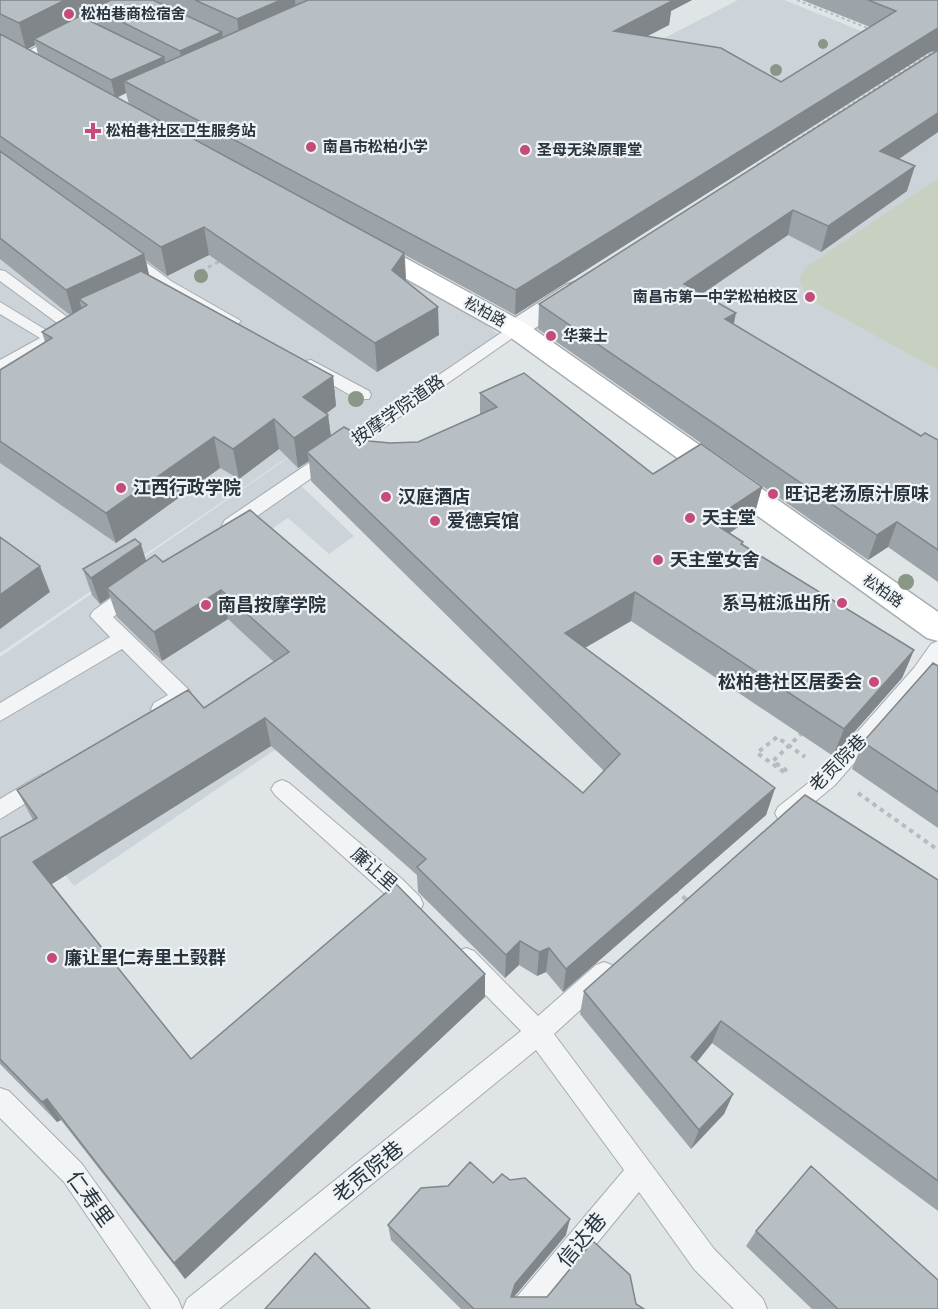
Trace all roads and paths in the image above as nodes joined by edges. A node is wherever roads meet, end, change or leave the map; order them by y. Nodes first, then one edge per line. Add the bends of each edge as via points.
1 (797, 0) edge
2 (138, 2) edge
3 (873, 30) edge
4 (938, 48) edge
5 (927, 51) edge
6 (11, 52) edge
7 (938, 56) edge
8 (51, 74) edge
9 (749, 170) edge
10 (347, 236) edge
11 (118, 249) edge
12 (0, 274) edge
13 (593, 279) edge
14 (166, 284) junction
15 (146, 294) edge
16 (0, 307) edge
17 (242, 327) edge
18 (516, 328) junction
19 (51, 338) junction
20 (292, 355) edge
21 (0, 367) edge
22 (363, 395) dead end
23 (216, 536) edge
24 (148, 582) edge
25 (938, 629) edge
26 (123, 639) junction
27 (938, 649) edge
28 (0, 713) edge
29 (142, 722) edge
30 (801, 734) edge
31 (777, 737) dead end
32 (789, 746) junction
33 (807, 759) dead end
34 (61, 772) edge
35 (792, 774) dead end
36 (282, 789) dead end
37 (0, 810) edge
38 (768, 829) edge
39 (669, 886) edge
40 (687, 900) edge
41 (426, 918) edge
42 (450, 943) edge
43 (616, 962) edge
44 (538, 1032) junction
45 (0, 1100) edge
46 (640, 1171) junction
47 (168, 1309) edge
48 (197, 1309) edge
49 (525, 1309) edge
50 (753, 1309) edge

1 - 3 path
2 - 6 lane via 88,28
4 - 9 path
5 - 7 path
6 - 8 street
10 - 18 street, 松柏路
11 - 14 lane
12 - 19 lane via 78,325
13 - 18 street
14 - 15 lane
14 - 17 lane
16 - 19 lane
18 - 23 lane, 按摩学院道路
18 - 25 street, 松柏路
19 - 21 lane
20 - 22 lane
24 - 26 lane via 99,616
26 - 28 lane
26 - 29 lane via 182,696
27 - 38 lane, 老贡院巷 via 828,779
30 - 32 path
31 - 32 path
32 - 33 path
32 - 35 path via 773,761
34 - 37 lane
36 - 41 lane, 廉让里
39 - 40 path
42 - 44 lane
43 - 44 lane, 老贡院巷
44 - 46 lane
44 - 48 lane, 老贡院巷
45 - 47 lane, 仁寿里 via 73,1173
46 - 49 lane, 信达巷
46 - 50 lane via 704,1259

